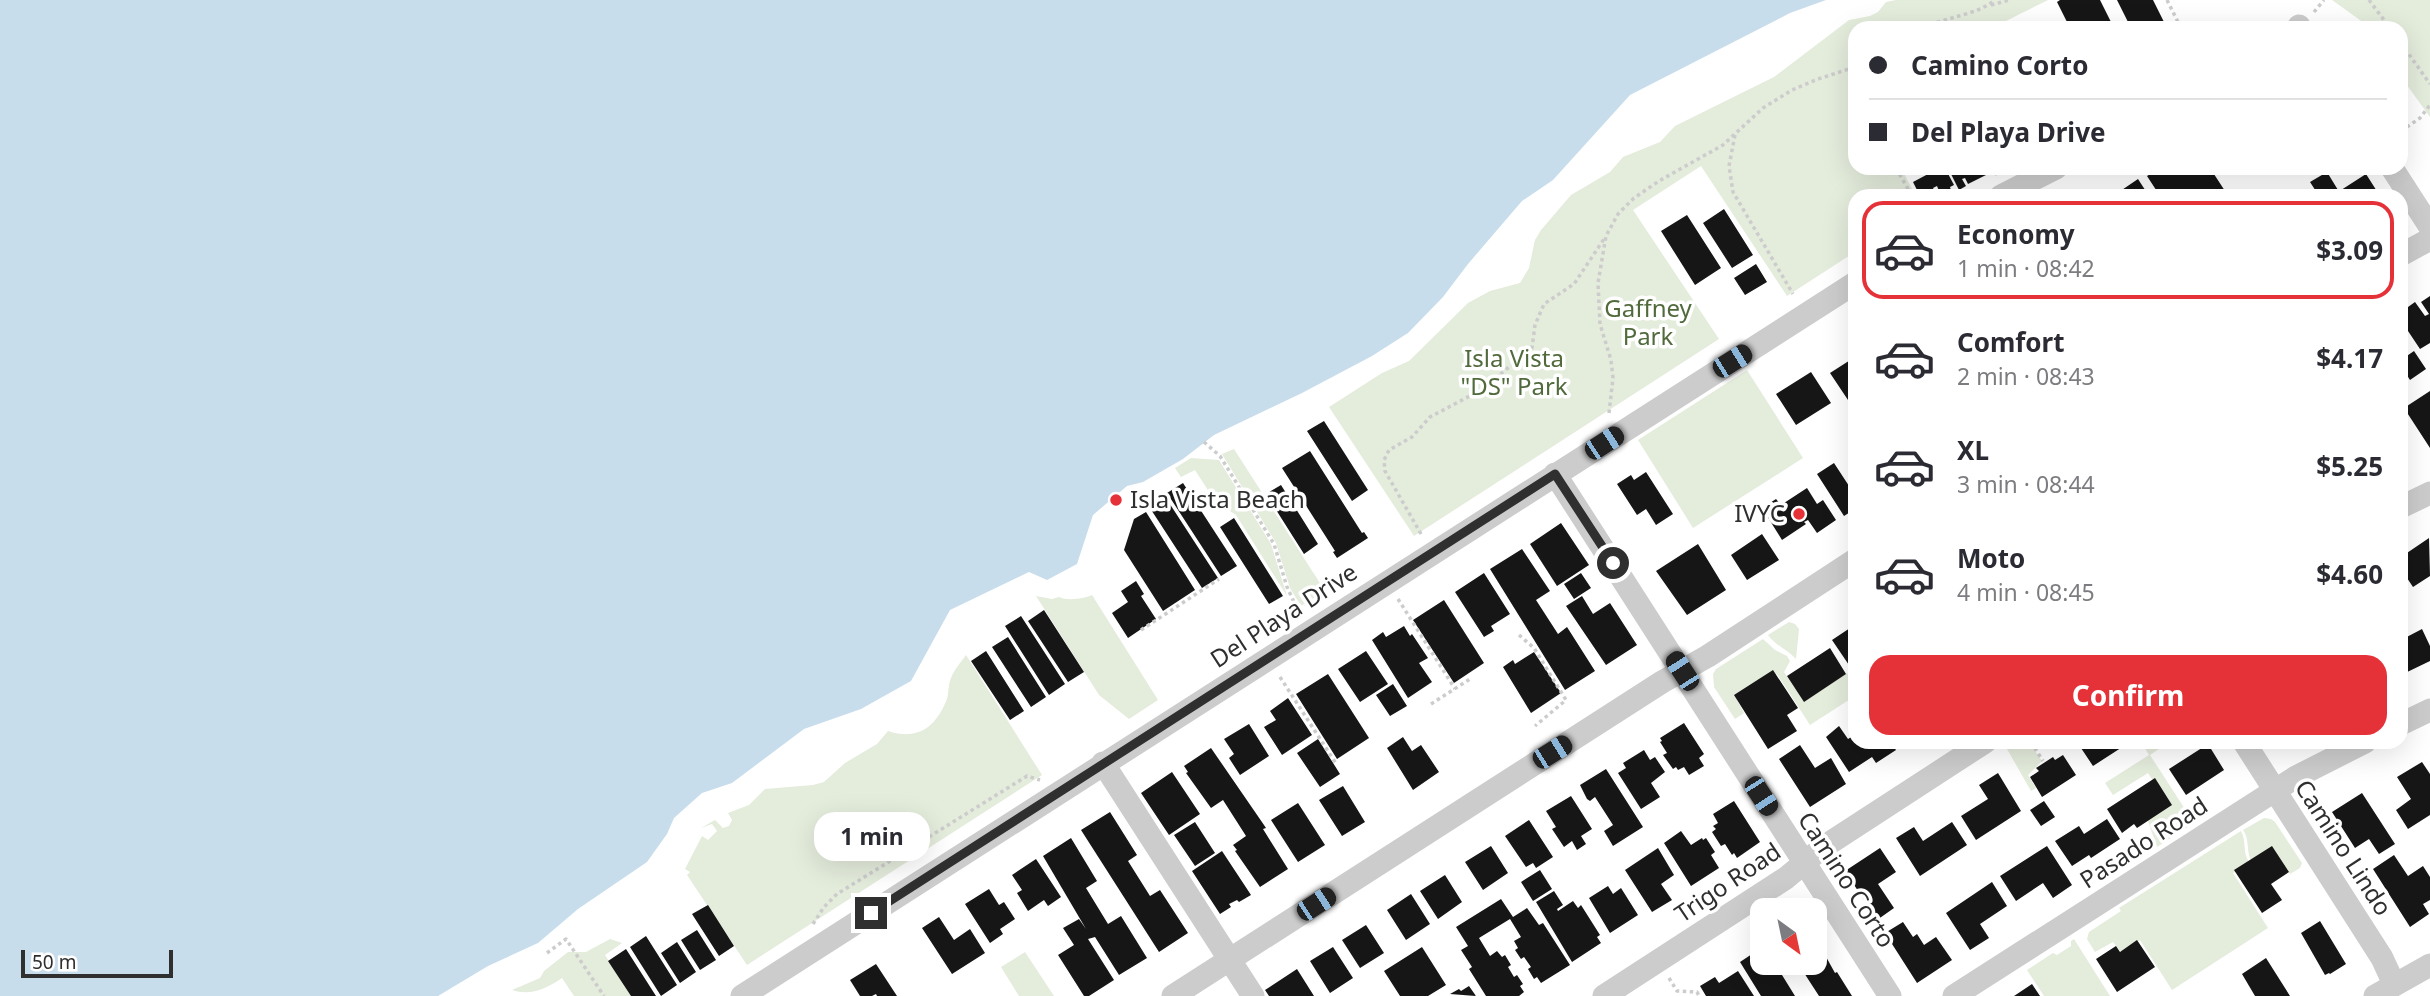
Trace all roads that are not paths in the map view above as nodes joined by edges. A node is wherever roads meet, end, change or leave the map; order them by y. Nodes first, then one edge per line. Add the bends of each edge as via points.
1 (2033, 175) edge
2 (1999, 185) edge
3 (2408, 193) edge
4 (2430, 227) edge
5 (2430, 239) edge
6 (2408, 251) edge
7 (1848, 287) edge
8 (1555, 474) junction
9 (2430, 493) edge
10 (2408, 504) edge
11 (1848, 564) edge
12 (1682, 671) junction
13 (2430, 710) edge
14 (2408, 721) edge
15 (1974, 749) edge
16 (2248, 749) edge
17 (2352, 749) edge
18 (1102, 763) junction
19 (2275, 791) junction
20 (1804, 863) junction
21 (1229, 960) junction
22 (2430, 965) edge
23 (2384, 990) edge
24 (742, 996) edge
25 (1173, 996) edge
26 (1253, 996) edge
27 (1604, 996) edge
28 (1890, 996) edge
29 (1954, 996) edge

1 - 2 street
3 - 4 street
5 - 6 street
7 - 8 street, Del Playa Drive
8 - 12 street, Camino Corto
8 - 18 street, Del Playa Drive
9 - 10 street
11 - 12 street
12 - 20 street, Camino Corto
12 - 21 street
13 - 14 street
15 - 20 street, Trigo Road
16 - 19 street, Camino Lindo
17 - 19 street, Pasado Road
18 - 21 street
18 - 24 street, Del Playa Drive
19 - 23 street, Camino Lindo via 2382,958
19 - 29 street, Pasado Road
20 - 27 street, Trigo Road
20 - 28 street, Camino Corto
21 - 25 street
21 - 26 street
22 - 23 street

